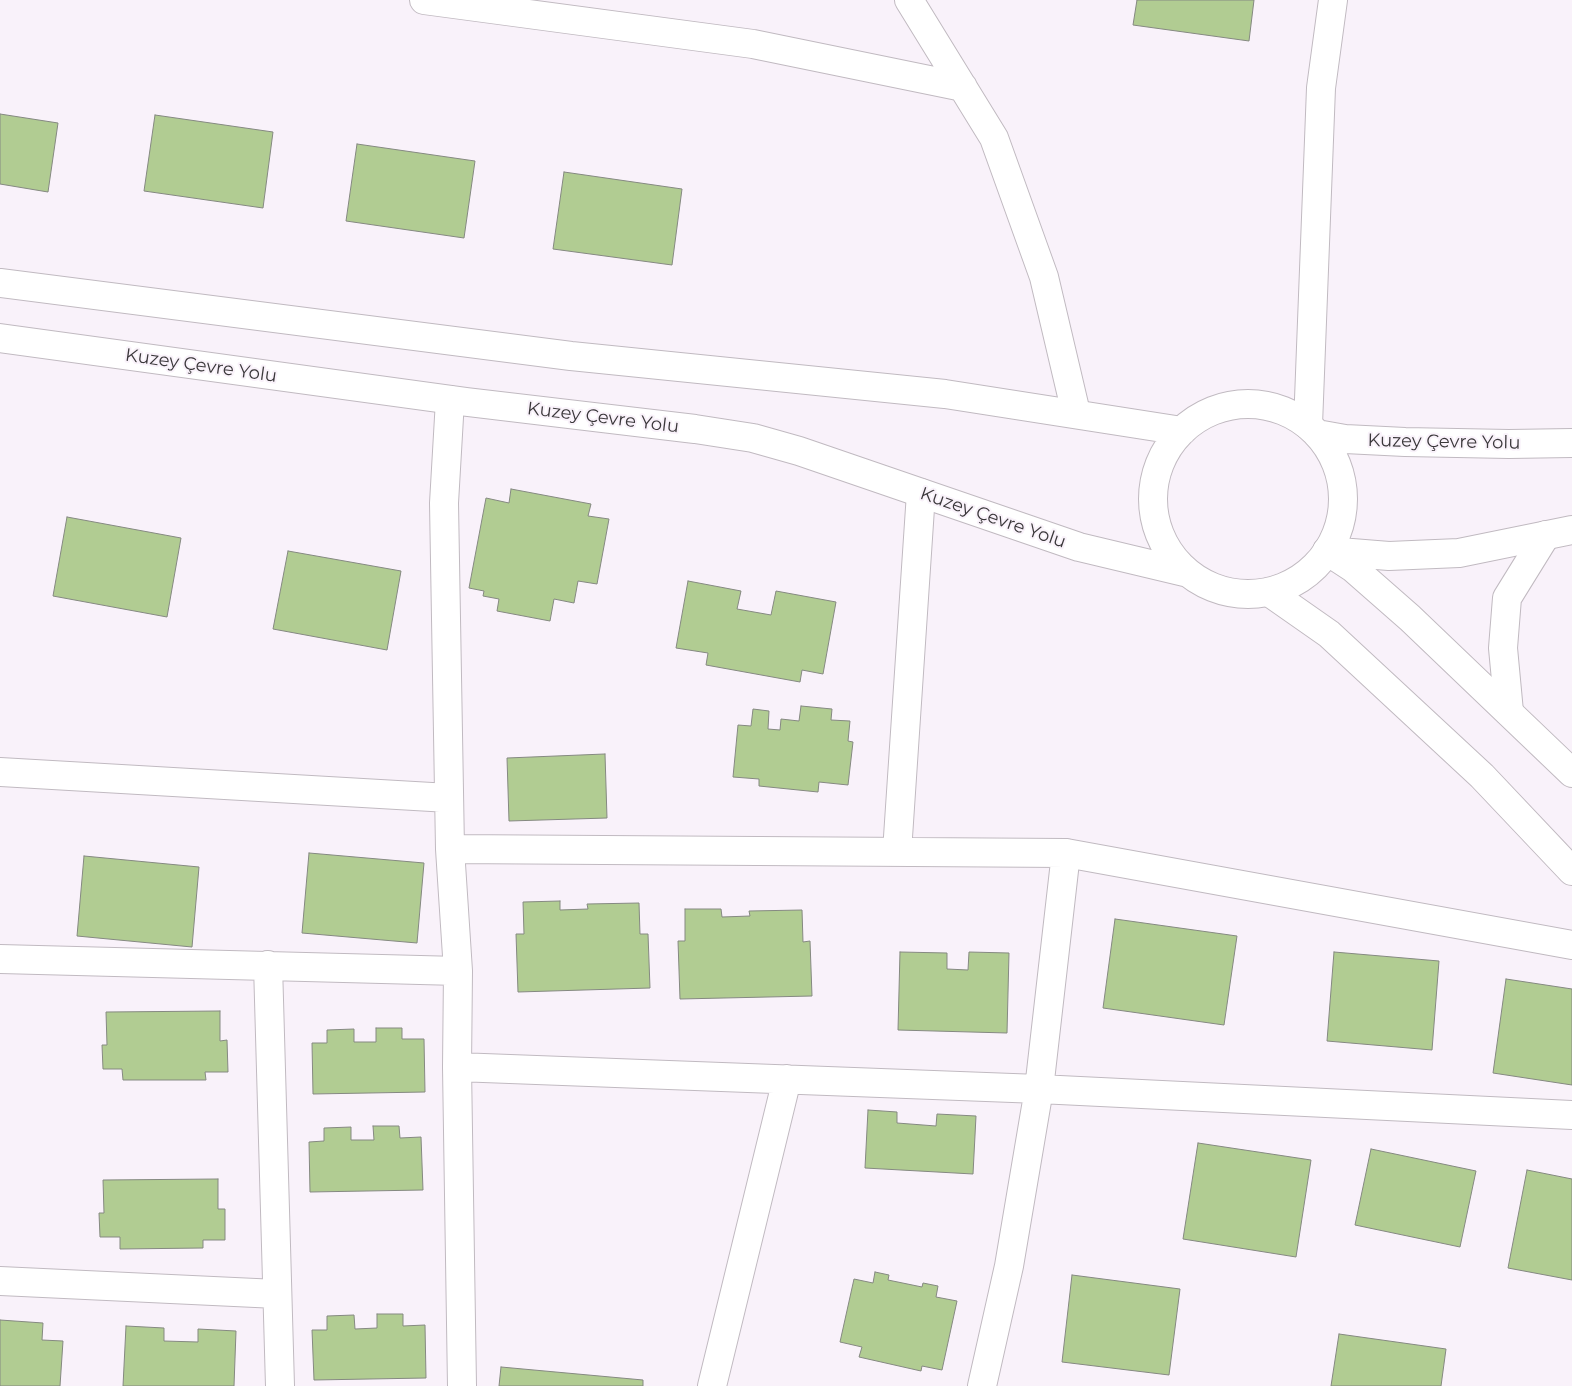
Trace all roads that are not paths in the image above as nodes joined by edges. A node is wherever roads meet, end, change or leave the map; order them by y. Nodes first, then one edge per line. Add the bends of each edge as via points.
1 (424, 0) edge
2 (909, 0) edge
3 (1333, 0) edge
4 (963, 87) junction
5 (0, 283) edge
6 (0, 338) edge
7 (450, 400) junction
8 (1076, 413) junction
9 (1312, 430) junction
10 (1182, 431) junction
11 (1572, 443) edge
12 (921, 493) junction
13 (1559, 532) edge
14 (1327, 551) junction
15 (1188, 574) junction
16 (1269, 592) junction
17 (1509, 712) junction
18 (0, 772) edge
19 (1572, 773) edge
20 (449, 798) junction
21 (450, 849) junction
22 (897, 852) junction
23 (1066, 853) junction
24 (1572, 871) edge
25 (1572, 945) edge
26 (0, 959) edge
27 (268, 966) junction
28 (458, 971) junction
29 (457, 1067) junction
30 (787, 1079) junction
31 (1039, 1089) junction
32 (1572, 1115) edge
33 (0, 1280) edge
34 (278, 1294) junction
35 (280, 1386) edge
36 (462, 1386) edge
37 (712, 1386) edge
38 (982, 1386) edge

1 - 4 street via 753,44
2 - 4 street
3 - 9 street via 1321,88
4 - 8 street via 994,138 1044,277
5 - 8 street via 571,356 945,394
6 - 7 street, Kuzey Çevre Yolu
7 - 12 street, Kuzey Çevre Yolu via 696,428 753,438
7 - 20 street via 444,503
8 - 10 street
9 - 10 street via 1289,414 1248,404 1207,414
9 - 11 street, Kuzey Çevre Yolu via 1345,439
9 - 14 street via 1334,459 1341,478 1341,520
10 - 15 street via 1162,458 1155,478 1153,499 1155,520 1162,540
12 - 15 street, Kuzey Çevre Yolu via 1078,546
12 - 22 street
13 - 14 street via 1459,553 1389,556
13 - 17 street via 1507,598 1503,648
14 - 16 street via 1307,574
14 - 17 street via 1353,568 1410,618
15 - 16 street via 1227,592
16 - 24 street via 1336,641 1482,776
17 - 19 street
18 - 20 street
20 - 21 street
21 - 22 street
21 - 28 street
22 - 23 street
23 - 25 street
23 - 31 street
26 - 27 street
27 - 28 street
27 - 34 street
28 - 29 street
29 - 30 street
29 - 36 street
30 - 31 street
30 - 37 street
31 - 32 street
31 - 38 street via 1009,1266
33 - 34 street
34 - 35 street

